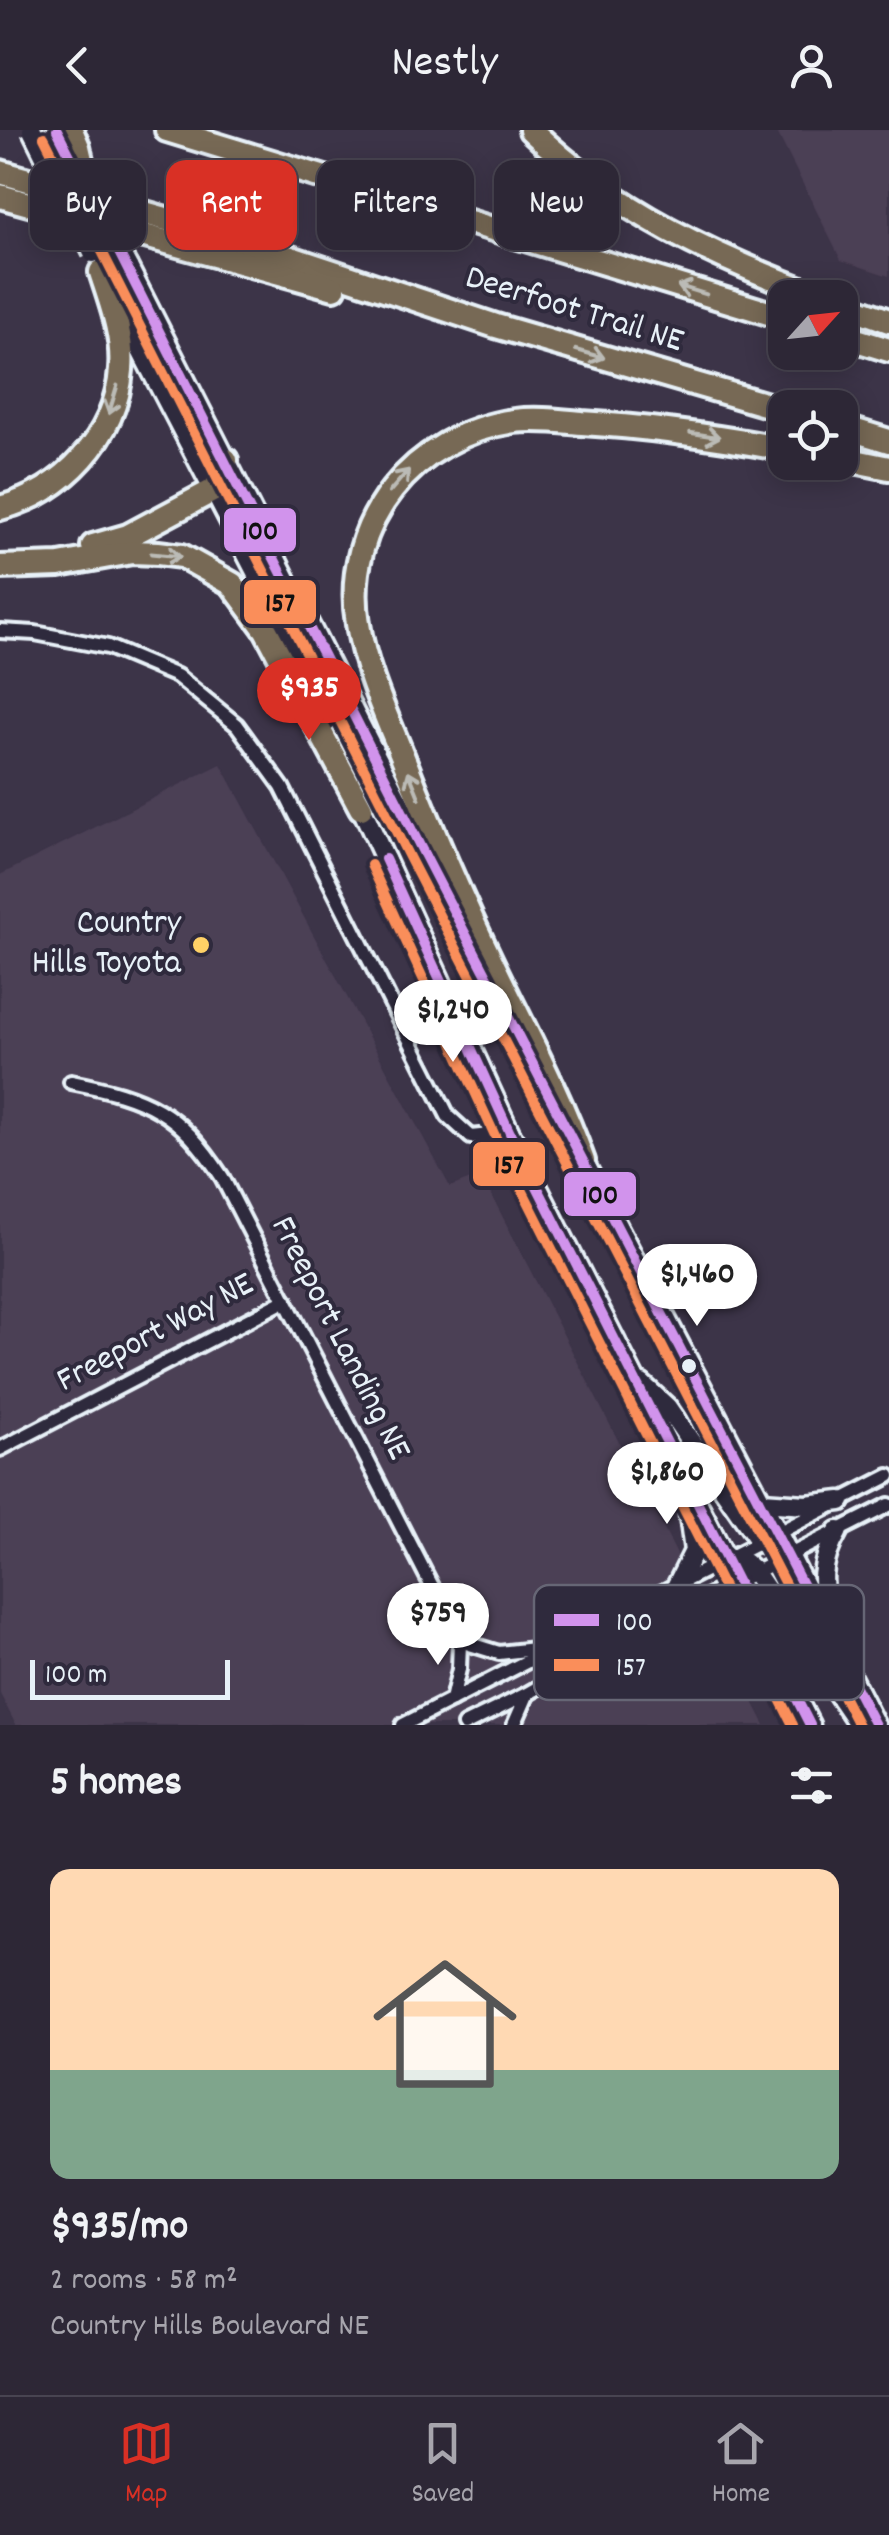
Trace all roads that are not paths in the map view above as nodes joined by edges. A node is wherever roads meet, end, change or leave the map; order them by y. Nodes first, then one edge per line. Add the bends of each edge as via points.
1 (32, 130) edge
2 (57, 130) edge
3 (70, 130) edge
4 (167, 130) edge
5 (532, 130) edge
6 (72, 160) edge
7 (81, 160) edge
8 (0, 172) edge
9 (0, 196) edge
10 (119, 250) edge
11 (97, 262) junction
12 (781, 280) edge
13 (858, 310) edge
14 (768, 313) edge
15 (889, 321) edge
16 (496, 326) junction
17 (858, 341) edge
18 (889, 350) edge
19 (768, 405) edge
20 (858, 432) edge
21 (889, 441) edge
22 (768, 447) edge
23 (226, 460) junction
24 (858, 462) edge
25 (889, 468) edge
26 (214, 490) junction
27 (0, 508) edge
28 (0, 555) edge
29 (0, 567) edge
30 (0, 631) edge
31 (362, 808) junction
32 (71, 1082) dead end
33 (510, 1134) junction
34 (583, 1161) junction
35 (286, 1300) junction
36 (634, 1377) junction
37 (0, 1449) edge
38 (682, 1473) junction
39 (889, 1476) edge
40 (841, 1501) junction
41 (762, 1502) junction
42 (889, 1505) edge
43 (838, 1530) junction
44 (769, 1538) junction
45 (788, 1556) junction
46 (725, 1560) junction
47 (754, 1570) junction
48 (735, 1580) junction
49 (677, 1585) edge
50 (678, 1585) edge
51 (726, 1585) edge
52 (738, 1585) edge
53 (764, 1585) edge
54 (803, 1585) edge
55 (822, 1585) edge
56 (460, 1640) junction
57 (534, 1649) edge
58 (534, 1658) edge
59 (534, 1690) edge
60 (528, 1694) junction
61 (452, 1700) junction
62 (797, 1700) edge
63 (842, 1700) edge
64 (862, 1700) edge
65 (403, 1725) edge
66 (464, 1725) edge
67 (514, 1725) edge
68 (810, 1725) edge
69 (859, 1725) edge
70 (875, 1725) edge

1 - 11 main road, bridge
2 - 6 main road
3 - 7 highway
14 -> 4 highway, Deerfoot Trail NE
5 - 12 highway via 638,214
8 - 16 highway, Deerfoot Trail NE via 219,234
9 - 16 highway
10 - 23 main road, bridge
11 - 26 main road
11 -> 27 highway via 120,344 121,371 106,423 62,478
13 - 15 highway
16 -> 19 highway, Deerfoot Trail NE
17 - 18 highway
20 - 21 highway
34 -> 22 highway via 442,853 379,696 358,624 356,584 368,529 416,463 461,435 496,424 619,425
23 - 26 highway
23 - 34 main road
24 - 25 highway
26 - 28 highway via 128,536 81,550
26 - 31 main road via 296,649
29 -> 31 highway via 158,553 182,556 221,577 266,630
30 - 33 street via 108,647 176,676 236,725 282,787 448,1116 471,1137
31 - 33 main road
32 - 35 street, Freeport Landing NE via 147,1102 200,1143
33 - 36 main road
34 - 41 main road
35 - 37 street, Freeport Way NE
35 - 56 street, Freeport Landing NE
36 - 38 main road
36 - 44 main road via 667,1407
38 - 46 main road
38 - 49 main road via 694,1551
39 - 40 street
40 - 41 main road
40 - 44 street
41 - 44 main road
42 - 43 street
43 - 45 street
43 - 55 main road via 822,1565
44 - 45 main road
44 - 46 street
45 - 47 street
45 - 54 main road
46 - 47 main road
46 - 48 main road
46 - 50 street
47 - 48 street
47 - 53 main road
48 - 51 street
48 - 52 main road
56 - 57 street via 499,1653
56 - 61 street
58 - 61 street
59 - 60 street
60 - 66 street
60 - 67 street
61 - 65 street
62 - 68 main road
63 - 69 main road
64 - 70 main road

